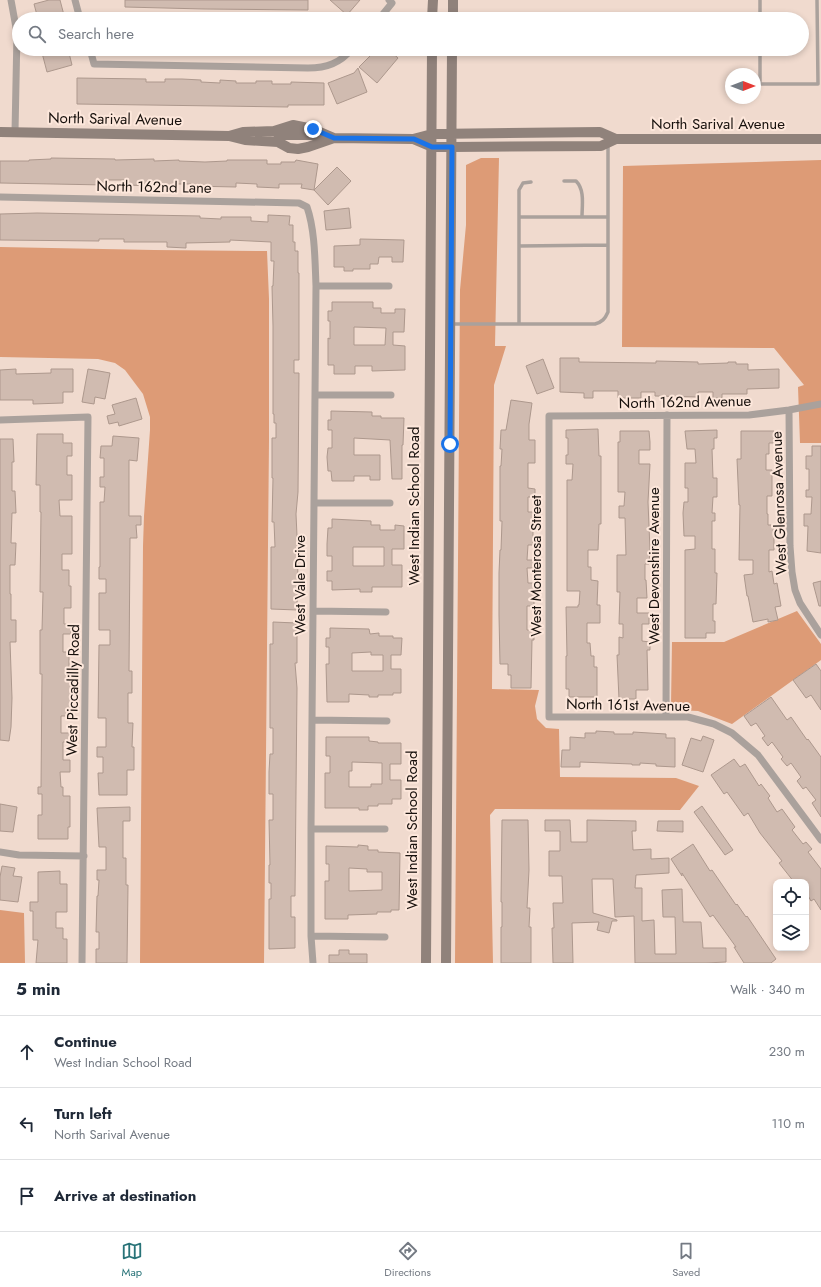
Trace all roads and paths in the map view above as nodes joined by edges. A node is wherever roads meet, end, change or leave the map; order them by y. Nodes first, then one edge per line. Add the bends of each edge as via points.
1 (11, 0) edge
2 (74, 0) edge
3 (433, 0) edge
4 (453, 0) edge
5 (760, 0) edge
6 (818, 0) edge
7 (390, 2) edge
8 (14, 12) edge
9 (78, 12) edge
10 (384, 12) edge
11 (432, 12) edge
12 (452, 12) edge
13 (760, 12) edge
14 (17, 56) edge
15 (92, 56) edge
16 (345, 56) edge
17 (432, 56) edge
18 (452, 56) edge
19 (760, 56) edge
20 (0, 132) edge
21 (15, 132) junction
22 (432, 134) junction
23 (452, 134) junction
24 (278, 136) junction
25 (330, 136) junction
26 (414, 139) junction
27 (821, 139) edge
28 (612, 141) junction
29 (432, 147) junction
30 (452, 147) junction
31 (564, 181) dead end
32 (531, 182) dead end
33 (0, 197) edge
34 (307, 207) joint
35 (519, 217) junction
36 (582, 217) junction
37 (608, 217) junction
38 (608, 245) junction
39 (519, 246) junction
40 (316, 286) junction
41 (389, 286) dead end
42 (450, 324) junction
43 (519, 324) junction
44 (315, 395) junction
45 (390, 395) dead end
46 (821, 404) edge
47 (789, 410) junction
48 (668, 415) junction
49 (549, 416) joint
50 (0, 420) edge
51 (314, 503) junction
52 (390, 503) dead end
53 (313, 612) junction
54 (386, 612) dead end
55 (820, 632) edge
56 (549, 717) joint
57 (666, 717) junction
58 (312, 720) junction
59 (387, 721) dead end
60 (311, 829) junction
61 (385, 829) dead end
62 (821, 840) edge
63 (0, 852) edge
64 (84, 856) junction
65 (310, 936) junction
66 (385, 937) dead end
67 (82, 963) edge
68 (313, 963) edge
69 (426, 963) edge
70 (446, 963) edge

1 - 8 street
2 - 9 street
3 - 11 main road
4 - 12 main road
5 - 13 lane
6 - 19 lane via 818,84 760,84
7 - 10 street
14 - 21 street
15 - 16 street via 94,64 319,68 330,66
17 - 22 main road, West Indian School Road
18 - 23 main road
20 - 21 main road, North Sarival Avenue
21 - 24 main road, North Sarival Avenue via 229,136 243,132
22 - 23 main road, North Sarival Avenue
22 - 26 main road, North Sarival Avenue
22 - 29 main road, West Indian School Road
23 - 28 main road, North Sarival Avenue via 600,132
23 - 30 main road
24 - 25 main road, North Sarival Avenue via 293,125
24 - 25 main road, North Sarival Avenue via 289,148 308,147
25 - 26 main road, North Sarival Avenue
26 - 29 main road, North Sarival Avenue
27 - 28 main road, North Sarival Avenue
28 - 30 main road, North Sarival Avenue via 601,146
28 - 37 lane
29 - 30 main road, North Sarival Avenue
29 - 69 main road, West Indian School Road
30 - 42 main road
31 - 36 lane via 576,181 580,185
32 - 35 lane via 523,183 519,190
33 - 34 street, North 162nd Lane via 299,203
34 - 40 street, West Vale Drive via 314,249
35 - 36 lane
35 - 39 lane
36 - 37 lane
37 - 38 lane
38 - 39 lane
38 - 43 lane via 608,312 601,322
39 - 43 lane
40 - 41 street
40 - 44 street, West Vale Drive
42 - 43 lane
42 - 70 main road
44 - 45 street
44 - 51 street, West Vale Drive
46 - 47 street, North 162nd Avenue
47 - 48 street, North 162nd Avenue via 749,415
47 - 55 street, West Glenrosa Avenue via 792,572 800,604
48 - 49 street, North 162nd Avenue
48 - 57 street, West Devonshire Avenue
49 - 56 street, West Monterosa Street
50 - 64 street, West Piccadilly Road via 88,417
51 - 52 street
51 - 53 street, West Vale Drive
53 - 54 street
53 - 58 street, West Vale Drive
56 - 57 street, North 161st Avenue
57 - 62 street, North 161st Avenue via 688,717 714,724 732,733 758,755
58 - 59 street
58 - 60 street, West Vale Drive
60 - 61 street
60 - 65 street, West Vale Drive
63 - 64 street via 19,855
64 - 67 street, West Piccadilly Road
65 - 66 street
65 - 68 street, West Vale Drive

